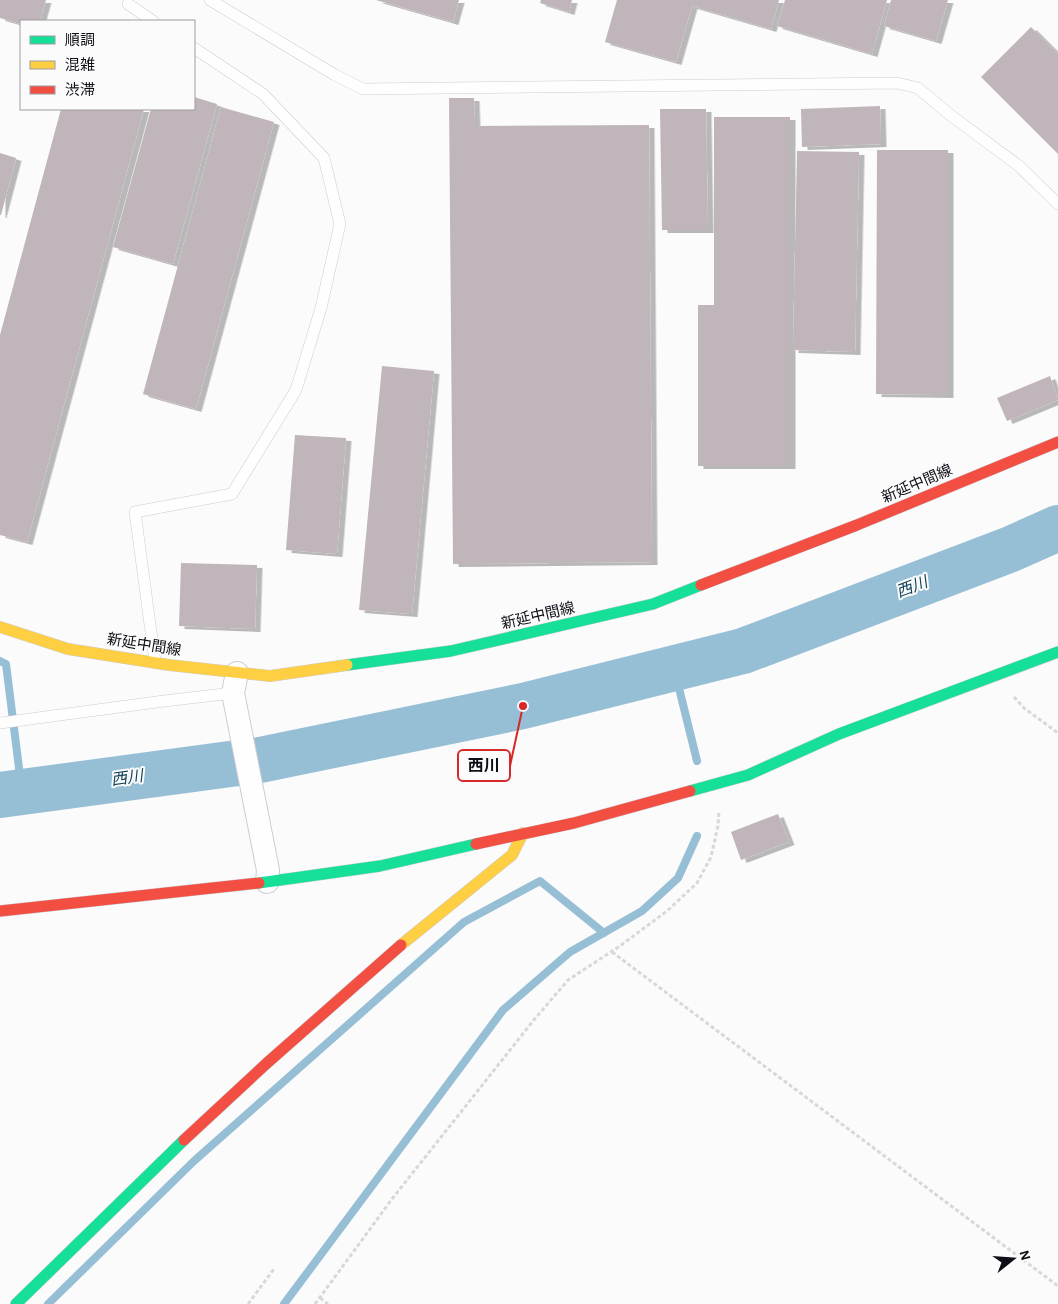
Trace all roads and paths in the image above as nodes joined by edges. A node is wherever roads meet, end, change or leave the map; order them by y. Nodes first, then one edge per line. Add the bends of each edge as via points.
1 (210, 0) edge
2 (128, 4) dead end
3 (152, 20) edge
4 (195, 49) edge
5 (1058, 204) edge
6 (1058, 442) edge
7 (0, 627) edge
8 (1058, 652) edge
9 (155, 662) junction
10 (994, 677) junction
11 (235, 691) junction
12 (0, 723) edge
13 (1058, 732) edge
14 (714, 784) junction
15 (523, 833) junction
16 (267, 876) junction
17 (0, 912) edge
18 (612, 952) junction
19 (274, 1269) dead end
20 (1058, 1286) edge
21 (320, 1298) junction
22 (16, 1304) edge
23 (248, 1304) edge
24 (315, 1304) edge
25 (328, 1304) edge

1 - 5 lane via 364,89 897,83 918,88 1019,166
2 - 3 lane
4 - 9 lane via 263,94 324,158 340,224 321,308 296,390 232,494 135,512
6 - 11 street, 新延中間線 via 653,604 451,651 270,676
7 - 9 street, 新延中間線 via 68,649
8 - 10 street
9 - 11 street, 新延中間線
10 - 13 path via 1024,708
10 - 14 street via 839,734 748,775
11 - 12 lane
11 - 16 street
14 - 15 street via 574,823
14 - 18 path via 719,806 718,826 711,857 697,883 667,911
15 - 16 street via 380,866
15 - 22 street via 512,855 410,937 267,1063
16 - 17 street
18 - 20 path
18 - 21 path via 568,980 533,1021 392,1199
19 - 23 path
21 - 24 path
21 - 25 path

